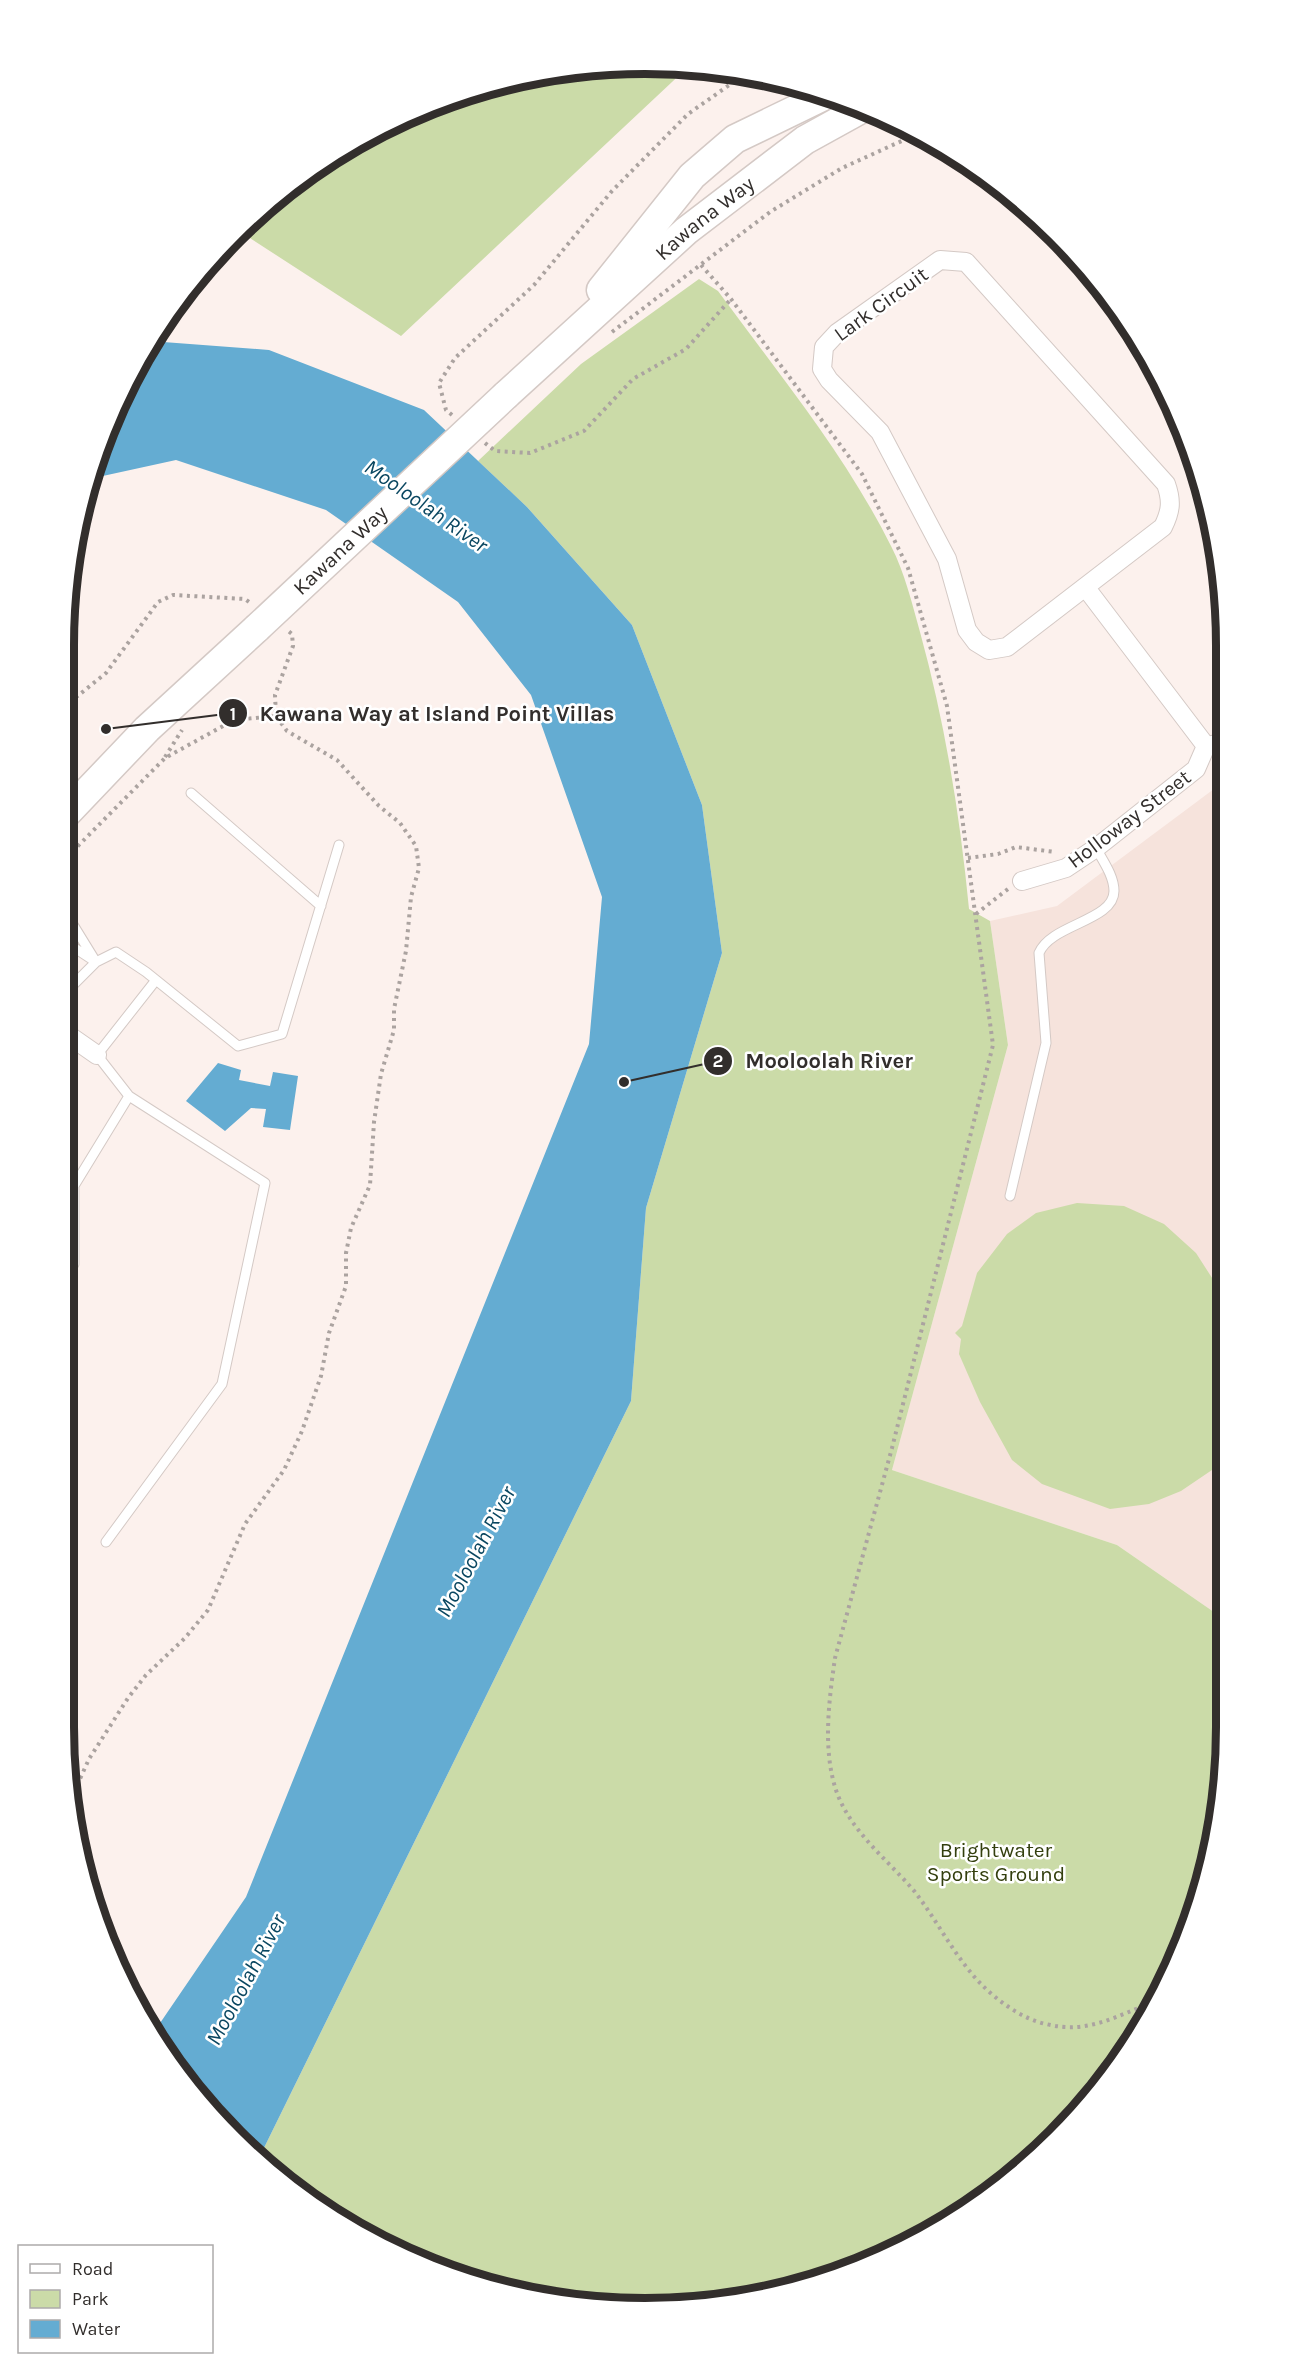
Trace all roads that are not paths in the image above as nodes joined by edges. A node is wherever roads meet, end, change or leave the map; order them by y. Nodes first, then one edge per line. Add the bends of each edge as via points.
1 (815, 100) edge
2 (853, 113) edge
3 (557, 346) junction
4 (1086, 588) junction
5 (1214, 744) edge
6 (191, 793) dead end
7 (73, 805) edge
8 (339, 845) dead end
9 (1096, 848) junction
10 (1022, 881) road end
11 (321, 906) junction
12 (73, 925) edge
13 (73, 947) edge
14 (96, 962) junction
15 (156, 980) junction
16 (73, 985) edge
17 (73, 1038) edge
18 (97, 1055) junction
19 (129, 1096) junction
20 (1010, 1196) dead end
21 (73, 1266) edge
22 (106, 1542) dead end

1 - 3 main road, Kawana Way via 735,140 692,176
2 - 3 main road, Kawana Way via 805,140 686,231
3 - 7 main road, Kawana Way, bridge via 147,729
4 - 4 street, Lark Circuit via 1163,527 1170,513 1171,498 1166,484 966,262 940,260 837,333 824,347 822,369 880,432 947,559 967,630 976,642 989,650 1007,646
4 - 5 street
5 - 9 street, Holloway Street via 1196,769
6 - 11 lane
8 - 11 lane
9 - 10 street, Holloway Street via 1066,868
9 - 20 lane via 1112,882 1110,904 1053,935 1039,953 1046,1042
11 - 15 lane via 282,1034 238,1047
12 - 14 lane
13 - 14 lane
14 - 15 lane via 116,952
14 - 16 lane
15 - 18 lane
17 - 18 street
18 - 19 lane
19 - 21 lane via 75,1186
19 - 22 lane via 265,1184 222,1384

